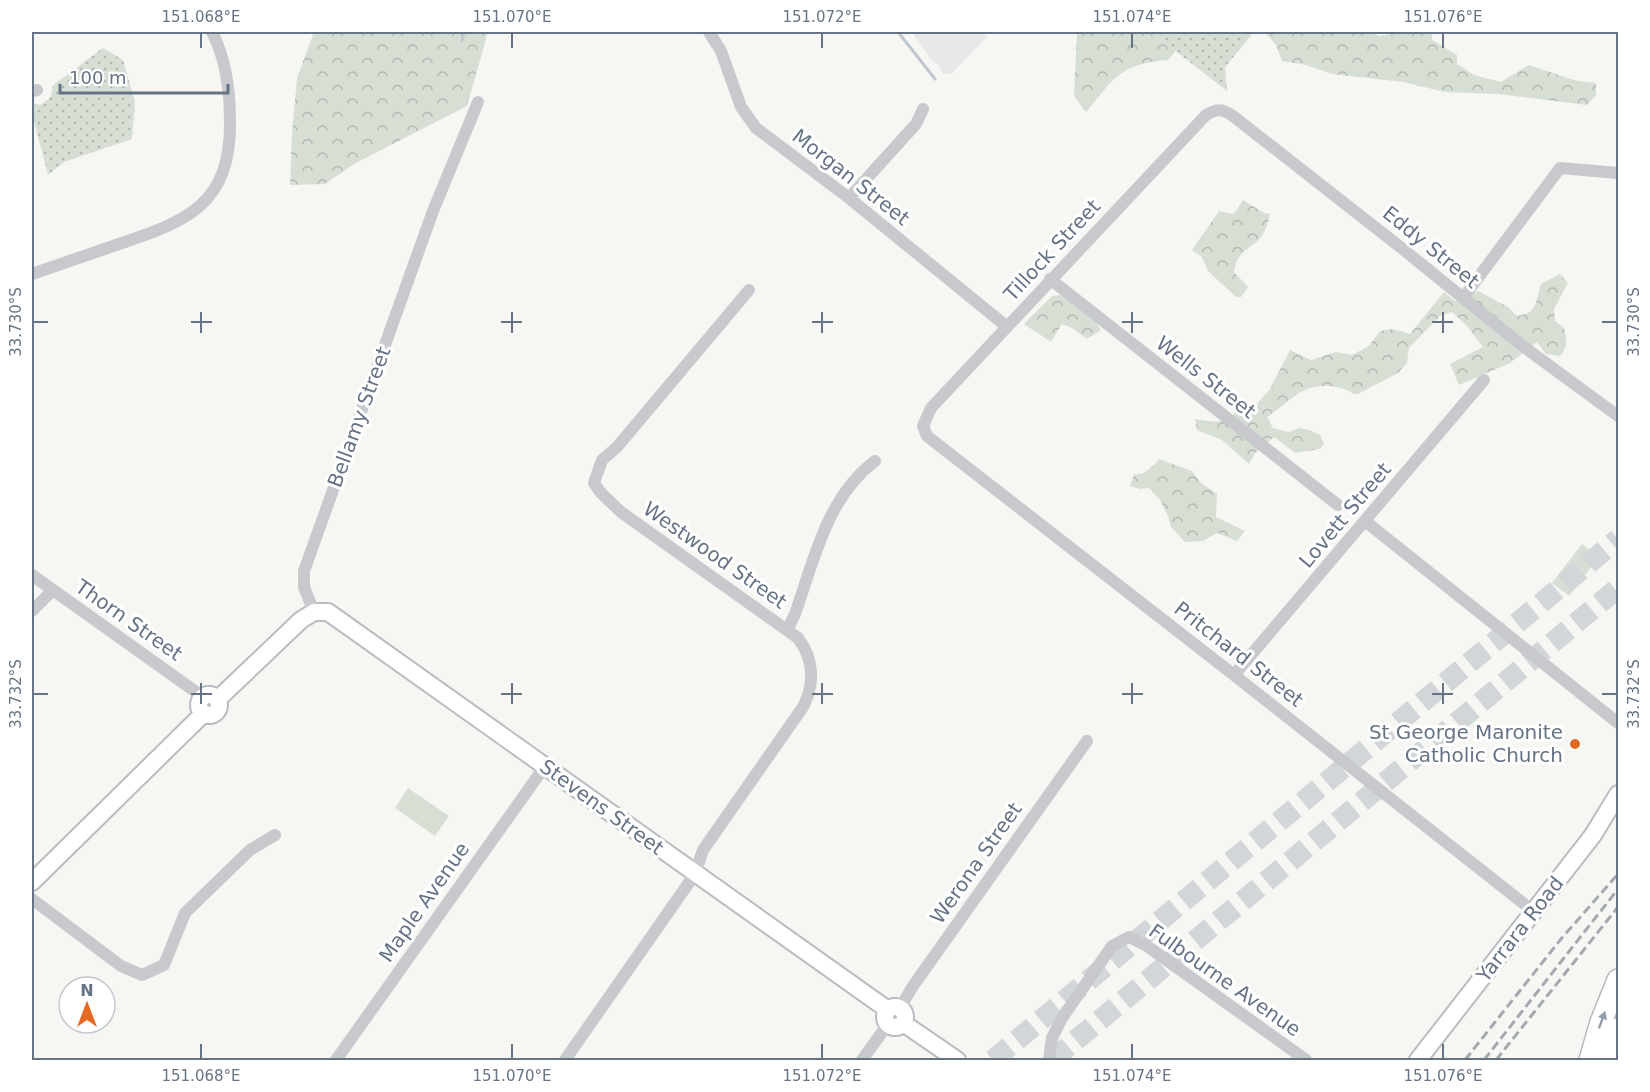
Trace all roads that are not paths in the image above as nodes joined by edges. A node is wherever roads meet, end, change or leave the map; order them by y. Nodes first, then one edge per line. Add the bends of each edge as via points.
1 (212, 32) edge
2 (708, 32) edge
3 (478, 102) dead end
4 (923, 109) dead end
5 (1219, 109) joint
6 (1618, 172) edge
7 (849, 198) junction
8 (32, 274) edge
9 (1050, 279) junction
10 (749, 290) dead end
11 (1463, 298) junction
12 (1006, 326) junction
13 (1484, 381) dead end
14 (1618, 416) edge
15 (923, 426) joint
16 (875, 461) dead end
17 (1338, 505) dead end
18 (1365, 521) junction
19 (32, 575) edge
20 (53, 590) junction
21 (32, 611) edge
22 (314, 612) junction
23 (788, 629) junction
24 (1234, 675) junction
25 (208, 703) junction
26 (1618, 723) edge
27 (1087, 741) dead end
28 (545, 766) junction
29 (1618, 794) edge
30 (275, 835) dead end
31 (695, 874) junction
32 (32, 882) edge
33 (32, 900) edge
34 (1533, 911) junction
35 (1618, 980) edge
36 (895, 1016) junction
37 (1618, 1029) edge
38 (336, 1060) edge
39 (565, 1060) edge
40 (862, 1060) edge
41 (957, 1060) edge
42 (1049, 1060) edge
43 (1305, 1060) edge
44 (1418, 1060) edge
45 (1590, 1060) edge
46 (1609, 1060) edge

1 - 8 street via 227,78 230,134 226,162 210,195 174,224
2 - 7 street, Morgan Street via 721,51 746,116
3 - 22 street, Bellamy Street via 433,211 304,571 304,587
4 - 7 street via 916,124
5 - 9 street, Tillock Street via 1206,114
5 - 11 street, Eddy Street via 1233,116
6 - 11 street via 1560,168
7 - 12 street, Morgan Street
9 - 12 street, Tillock Street
9 - 17 street, Wells Street
10 - 23 street, Westwood Street via 602,460 594,483 621,512
11 - 14 street, Eddy Street
12 - 15 street, Tillock Street via 931,408
13 - 18 street, Lovett Street
15 - 24 street, Pritchard Street via 927,436
16 - 23 street via 855,477 831,512
18 - 24 street, Lovett Street
18 - 26 street
19 - 20 street, Thorn Street
20 - 21 street
20 - 25 street, Thorn Street
22 - 25 street
22 - 28 street, Stevens Street via 328,612 340,620
23 - 31 street, Westwood Street via 808,657 812,680 809,695 703,850
24 - 34 street, Pritchard Street
25 - 32 street
27 - 36 street, Werona Street
28 - 31 street, Stevens Street
28 - 38 street, Maple Avenue
29 - 34 street, Yarrara Road via 1593,835
30 - 33 street via 250,850 185,913 164,965 142,975 121,966
31 - 36 street, Stevens Street
31 - 39 street, Westwood Street
34 - 44 street, Yarrara Road
45 -> 35 highway
36 - 40 street, Werona Street
36 - 41 street, Stevens Street
37 - 46 highway
42 - 43 street, Fulbourne Avenue via 1052,1038 1062,1018 1112,946 1129,937 1148,946

